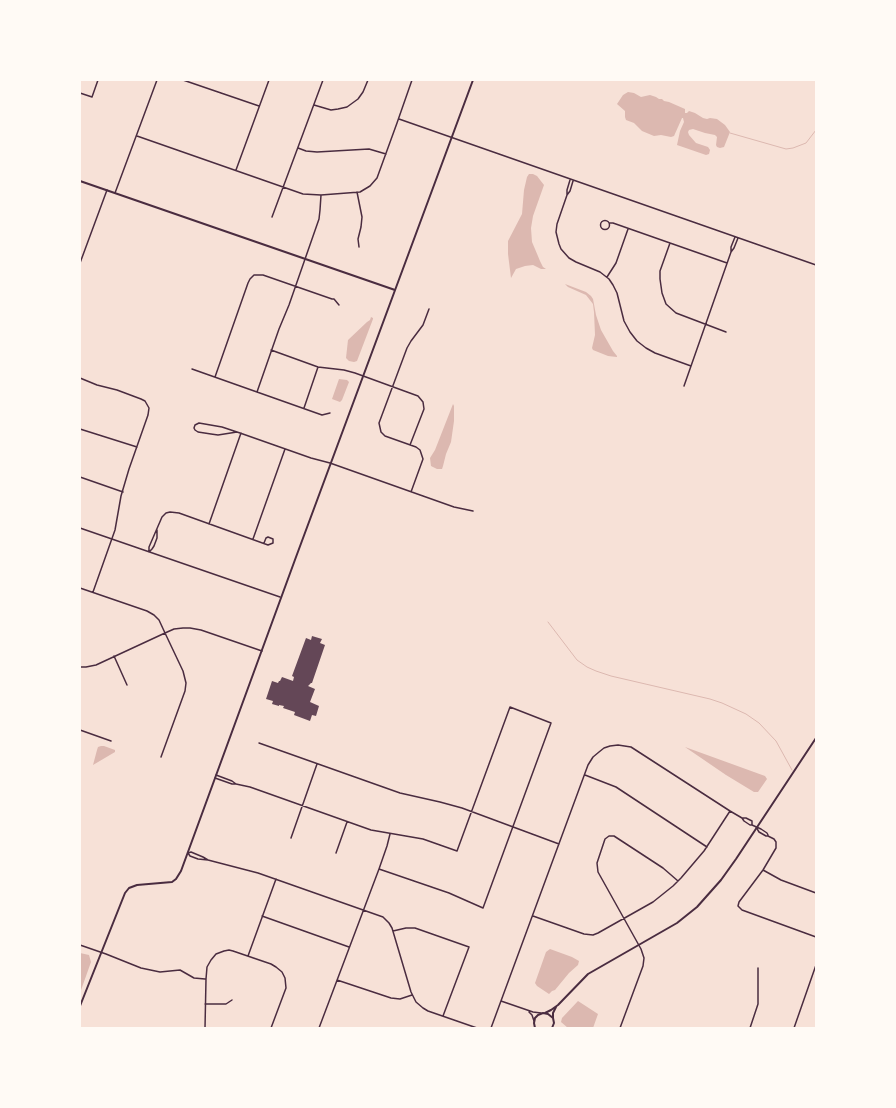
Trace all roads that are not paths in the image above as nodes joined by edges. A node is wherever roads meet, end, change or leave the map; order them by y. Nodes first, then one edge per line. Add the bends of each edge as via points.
1 (98, 80) edge
2 (157, 80) edge
3 (183, 80) edge
4 (269, 80) edge
5 (323, 80) edge
6 (368, 80) edge
7 (412, 80) edge
8 (473, 80) edge
9 (80, 93) edge
10 (314, 105) junction
11 (259, 106) junction
12 (399, 119) junction
13 (137, 136) junction
14 (451, 138) junction
15 (298, 148) junction
16 (386, 154) junction
17 (236, 170) junction
18 (570, 180) junction
19 (80, 181) edge
20 (574, 181) junction
21 (283, 188) junction
22 (107, 190) junction
23 (357, 192) junction
24 (115, 193) junction
25 (321, 195) junction
26 (567, 195) junction
27 (272, 217) dead end
28 (609, 223) junction
29 (628, 229) junction
30 (735, 237) junction
31 (738, 238) junction
32 (670, 243) junction
33 (359, 247) dead end
34 (731, 252) junction
35 (305, 259) junction
36 (80, 263) edge
37 (727, 263) junction
38 (816, 265) edge
39 (607, 277) junction
40 (295, 286) junction
41 (395, 290) junction
42 (339, 305) dead end
43 (429, 310) dead end
44 (705, 324) junction
45 (726, 332) dead end
46 (271, 350) junction
47 (318, 366) junction
48 (691, 366) junction
49 (192, 370) dead end
50 (362, 376) junction
51 (215, 377) junction
52 (80, 378) edge
53 (684, 386) dead end
54 (392, 387) junction
55 (257, 392) junction
56 (304, 408) junction
57 (330, 413) dead end
58 (80, 429) edge
59 (237, 432) junction
60 (240, 433) junction
61 (410, 445) junction
62 (137, 447) junction
63 (285, 449) junction
64 (330, 463) junction
65 (80, 477) edge
66 (123, 492) junction
67 (411, 492) junction
68 (473, 512) dead end
69 (209, 524) junction
70 (80, 528) edge
71 (157, 529) junction
72 (112, 539) junction
73 (253, 539) junction
74 (264, 543) junction
75 (149, 552) junction
76 (80, 588) edge
77 (93, 592) junction
78 (281, 597) junction
79 (165, 633) junction
80 (262, 651) junction
81 (114, 656) junction
82 (80, 667) edge
83 (127, 685) dead end
84 (80, 730) edge
85 (816, 738) edge
86 (111, 741) dead end
87 (259, 743) dead end
88 (161, 757) dead end
89 (317, 764) junction
90 (585, 774) junction
91 (216, 777) junction
92 (302, 806) junction
93 (730, 811) junction
94 (471, 812) junction
95 (742, 818) junction
96 (347, 822) junction
97 (752, 824) junction
98 (513, 827) junction
99 (756, 827) junction
100 (390, 834) junction
101 (291, 838) dead end
102 (559, 844) junction
103 (707, 847) junction
104 (188, 853) junction
105 (336, 853) dead end
106 (208, 860) junction
107 (379, 869) junction
108 (763, 870) junction
109 (276, 879) junction
110 (678, 881) junction
111 (816, 892) edge
112 (364, 909) junction
113 (262, 916) junction
114 (533, 916) junction
115 (624, 919) junction
116 (393, 931) junction
117 (816, 937) edge
118 (80, 945) edge
119 (638, 945) junction
120 (350, 947) junction
121 (102, 952) junction
122 (248, 956) junction
123 (816, 965) edge
124 (758, 968) dead end
125 (206, 979) junction
126 (337, 980) junction
127 (412, 995) junction
128 (232, 1000) dead end
129 (501, 1001) junction
130 (205, 1004) junction
131 (558, 1005) junction
132 (80, 1006) edge
133 (528, 1011) junction
134 (541, 1013) junction
135 (545, 1013) junction
136 (443, 1016) junction
137 (553, 1020) junction
138 (534, 1022) junction
139 (534, 1027) edge
140 (205, 1028) edge
141 (271, 1028) edge
142 (319, 1028) edge
143 (477, 1028) edge
144 (491, 1028) edge
145 (553, 1028) edge
146 (620, 1028) edge
147 (750, 1028) edge
148 (794, 1028) edge

1 - 9 street via 92,98
2 - 13 street
3 - 11 street
4 - 11 street
5 - 10 street
6 - 10 street via 358,99 344,108 331,110
7 - 12 street
8 - 14 street
10 - 15 street
11 - 17 street
12 - 14 street
12 - 16 street
13 - 17 street
13 - 24 street
14 - 18 street
14 - 41 street
15 - 16 street via 317,152 369,149
15 - 21 street
16 - 23 street via 374,182
17 - 21 street
18 - 20 street
18 - 26 street
19 - 22 street
20 - 26 street
20 - 30 street
21 - 25 street via 302,194
21 - 27 street
22 - 24 street
22 - 36 street
23 - 25 street
23 - 33 street via 362,217
24 - 35 street
25 - 35 street via 320,216
26 - 39 street via 557,224 559,244 564,253 576,263
28 - 28 street via 606,229 600,224 603,221
28 - 29 street
29 - 32 street
29 - 39 street via 616,263
30 - 31 street
30 - 34 street
31 - 34 street
31 - 38 street
32 - 37 street
32 - 44 street via 660,271 660,286 664,300 676,313
34 - 37 street
35 - 40 street
35 - 41 street
37 - 44 street
39 - 48 street via 615,288 624,321 634,338 651,351
40 - 42 street via 334,299
40 - 46 street
40 - 51 street via 260,274 250,279
41 - 50 street
43 - 54 street via 423,325 407,348
44 - 45 street
44 - 48 street
46 - 47 street
46 - 55 street
47 - 50 street
47 - 56 street
48 - 53 street
49 - 51 street
50 - 54 street
50 - 64 street
51 - 55 street
52 - 62 street via 117,390 148,404 149,412
54 - 61 street via 379,424 381,432 385,436
54 - 61 street via 418,396 423,402 424,409
55 - 56 street
56 - 57 street via 322,414
58 - 62 street
59 - 59 street via 218,435 198,432 194,428 199,423
59 - 60 street
60 - 63 street
60 - 69 street
61 - 67 street via 420,450 423,459
62 - 66 street
63 - 64 street
63 - 73 street
64 - 67 street
64 - 78 street
65 - 66 street
66 - 72 street
67 - 68 street
69 - 71 street via 170,512 162,516
69 - 73 street
70 - 72 street
71 - 75 street
71 - 75 street via 156,542
72 - 75 street
72 - 77 street
73 - 74 street
74 - 74 street via 270,545 273,539 268,537
75 - 78 street
76 - 77 street
77 - 79 street via 147,611 159,620
78 - 80 street
79 - 80 street via 183,628 201,630
79 - 81 street
79 - 88 street via 186,683
80 - 91 street
81 - 82 street via 96,665
81 - 83 street
84 - 86 street
85 - 99 street
87 - 89 street
89 - 92 street
89 - 94 street via 400,793
90 - 93 street via 593,757 604,748 618,745 631,747
90 - 102 street
90 - 103 street via 616,788
91 - 92 street
91 - 104 street
92 - 96 street
92 - 101 street
93 - 95 street
93 - 103 street
94 - 98 street
94 - 98 street via 510,707 551,723
94 - 100 street via 456,851 423,839
95 - 97 street
95 - 97 street via 752,821
96 - 100 street
96 - 105 street
97 - 99 street
98 - 102 street
98 - 107 street via 483,908 449,893
99 - 108 street via 759,832 776,842 776,848
99 - 119 street via 721,880 697,907 677,923
100 - 107 street
102 - 114 street
103 - 110 street
104 - 106 street via 192,852
104 - 106 street via 198,859
104 - 121 street via 179,875 172,882 129,888
106 - 109 street
107 - 112 street
108 - 111 street via 781,880
108 - 117 street via 738,906 742,910
109 - 112 street
109 - 113 street
110 - 115 street via 658,899
110 - 115 street via 663,868 614,836 609,836 605,839 597,870
112 - 116 street via 382,917
112 - 120 street
113 - 120 street
113 - 122 street
114 - 115 street via 589,935
114 - 129 street
115 - 119 street
116 - 127 street
116 - 136 street via 414,928 469,946
118 - 121 street
119 - 131 street via 588,974
119 - 146 street via 643,955 643,964
120 - 126 street
121 - 125 street via 141,968 160,972 180,970 194,978
121 - 132 street
122 - 125 street via 229,950 216,954 207,967
122 - 141 street via 276,967 285,977 286,987
123 - 148 street
124 - 147 street via 758,1004
125 - 130 street
126 - 127 street via 391,998 400,999
126 - 142 street
127 - 136 street via 423,1008
128 - 130 street via 226,1004
129 - 133 street
129 - 144 street
130 - 140 street
131 - 135 street
131 - 137 street via 553,1013
133 - 134 street
133 - 138 street
134 - 135 street
134 - 138 street
135 - 137 street
136 - 143 street
137 - 145 street
138 - 139 street

